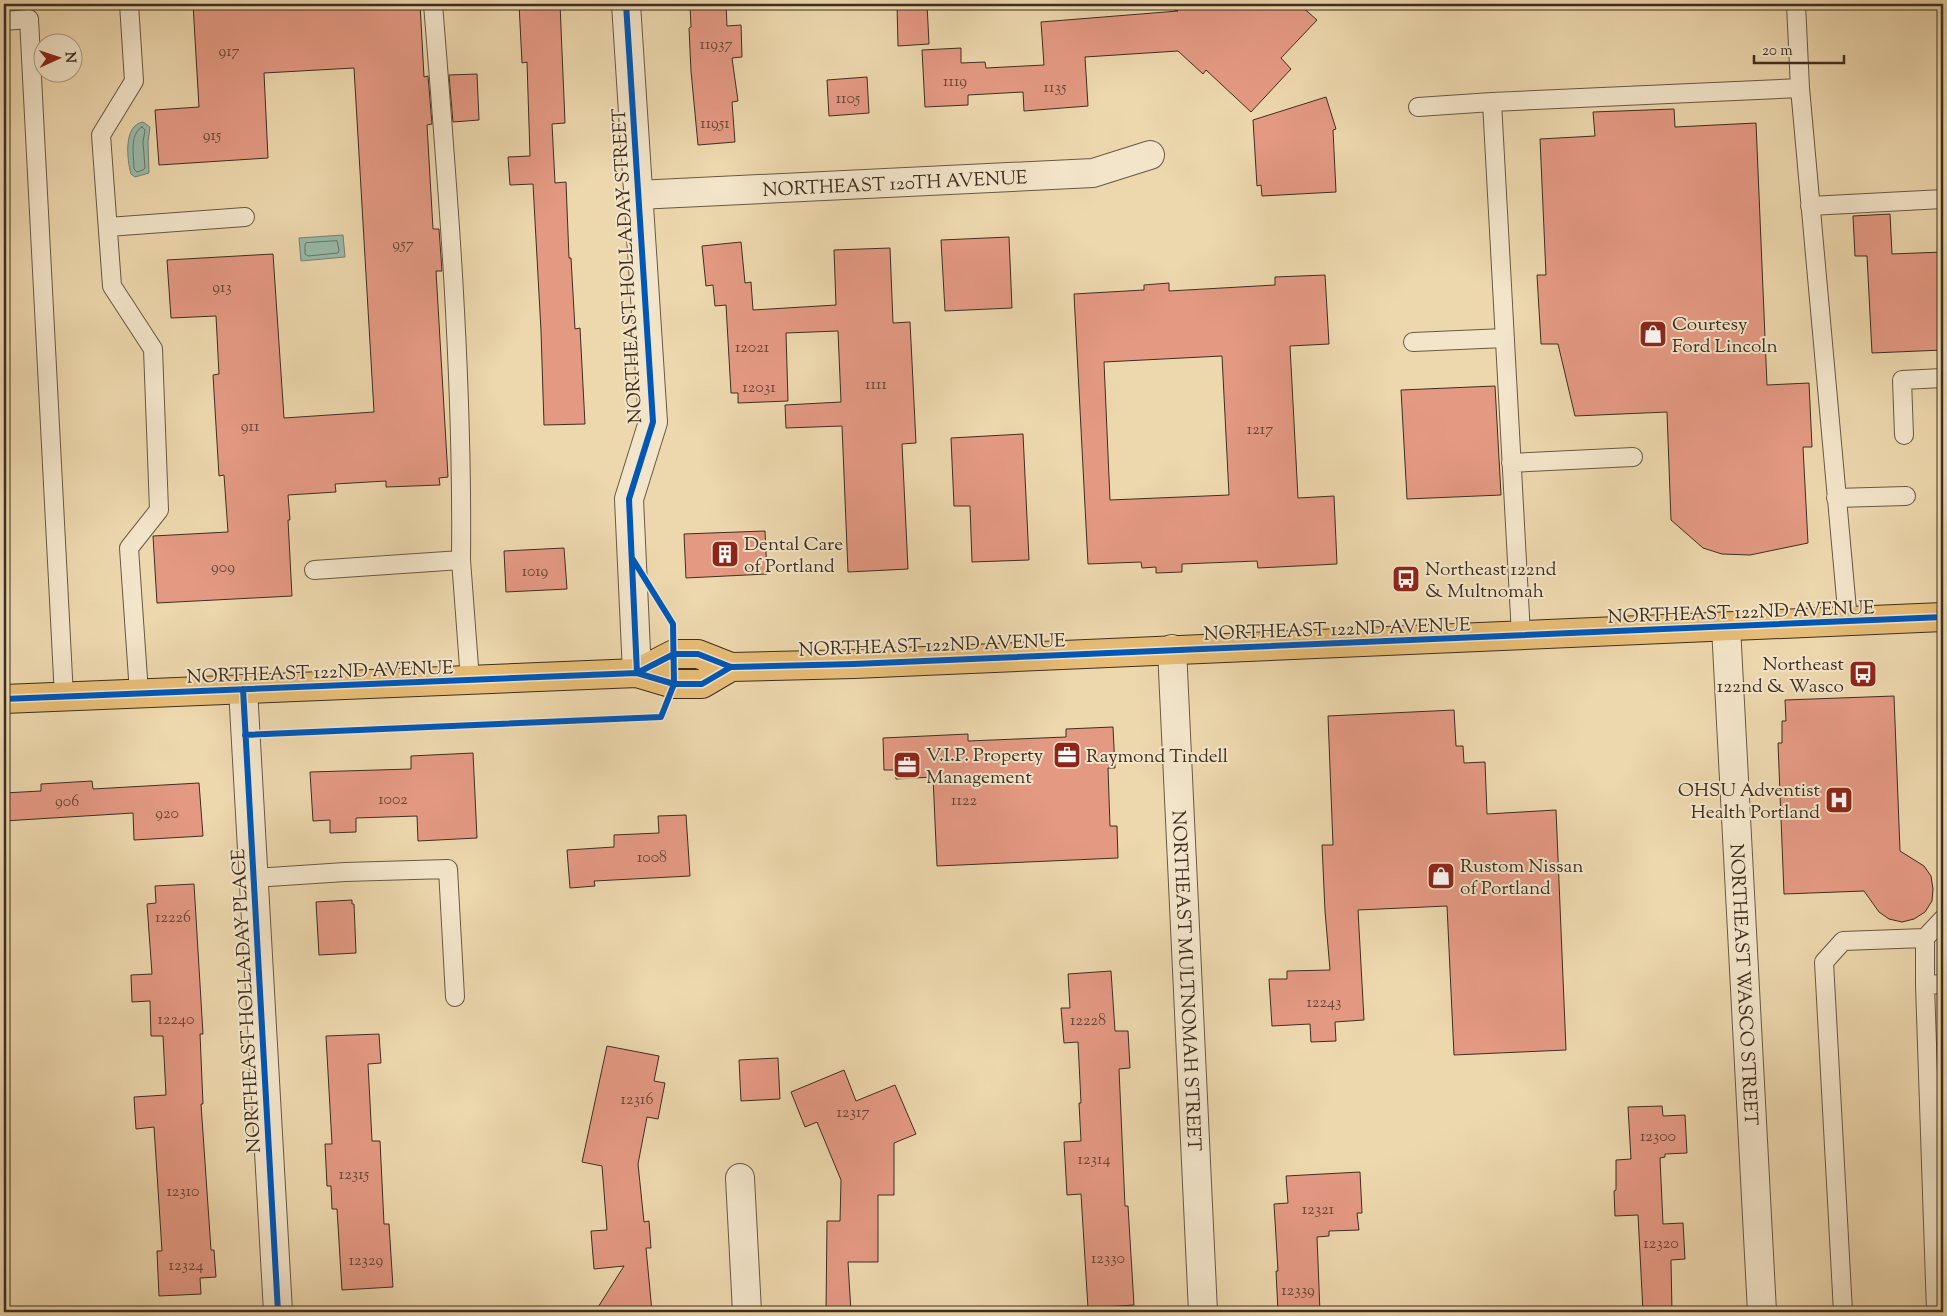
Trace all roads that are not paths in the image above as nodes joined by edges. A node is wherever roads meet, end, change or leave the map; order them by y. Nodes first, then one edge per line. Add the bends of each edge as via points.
1 (129, 4) edge
2 (433, 4) edge
3 (626, 4) edge
4 (1796, 4) edge
5 (4, 21) edge
6 (1800, 88) junction
7 (1492, 102) junction
8 (1418, 107) dead end
9 (1150, 155) dead end
10 (637, 195) junction
11 (1943, 199) edge
12 (1810, 206) junction
13 (245, 217) dead end
14 (108, 227) junction
15 (1505, 338) junction
16 (1413, 342) dead end
17 (1943, 378) edge
18 (1904, 435) dead end
19 (1633, 457) dead end
20 (1512, 463) junction
21 (1906, 496) dead end
22 (1836, 498) junction
23 (461, 560) junction
24 (314, 570) dead end
25 (1943, 617) edge
26 (1848, 622) junction
27 (1726, 627) junction
28 (1521, 635) junction
29 (1172, 649) junction
30 (637, 673) junction
31 (470, 680) junction
32 (243, 689) junction
33 (139, 693) junction
34 (64, 696) junction
35 (4, 699) edge
36 (253, 878) junction
37 (1943, 919) edge
38 (1925, 938) junction
39 (1943, 984) edge
40 (1925, 986) junction
41 (455, 997) dead end
42 (740, 1178) dead end
43 (278, 1312) edge
44 (747, 1312) edge
45 (1203, 1312) edge
46 (1762, 1312) edge
47 (1843, 1312) edge
48 (1936, 1312) edge

1 - 14 lane via 134,81 101,135
2 - 23 lane via 449,207 462,467
3 - 10 street, NORTHEAST HOLLADAY STREET
4 - 6 lane
5 - 34 lane via 29,19
6 - 7 lane
6 - 12 lane
7 - 8 lane
7 - 15 lane
9 - 10 street, NORTHEAST 120TH AVENUE via 1092,173
10 - 30 street, NORTHEAST HOLLADAY STREET via 652,422 629,499
11 - 12 lane
12 - 22 lane
13 - 14 lane
14 - 33 lane via 112,286 153,349 159,510 129,548
15 - 16 lane
15 - 20 lane
17 - 18 lane via 1902,380
19 - 20 lane
20 - 28 lane
21 - 22 lane
22 - 26 lane
23 - 24 lane
23 - 31 lane
25 - 26 main road, NORTHEAST 122ND AVENUE
26 - 27 main road, NORTHEAST 122ND AVENUE
27 - 28 main road, NORTHEAST 122ND AVENUE
27 - 46 street, NORTHEAST WASCO STREET
28 - 29 main road, NORTHEAST 122ND AVENUE
29 - 30 main road, NORTHEAST 122ND AVENUE via 854,664 731,666 698,654 674,654
29 - 45 street, NORTHEAST MULTNOMAH STREET
30 - 31 main road, NORTHEAST 122ND AVENUE
31 - 32 main road, NORTHEAST 122ND AVENUE
32 - 33 main road, NORTHEAST 122ND AVENUE
32 - 36 street, NORTHEAST HOLLADAY PLACE
33 - 34 main road, NORTHEAST 122ND AVENUE
34 - 35 main road, NORTHEAST 122ND AVENUE
36 - 41 lane via 448,869
36 - 43 street, NORTHEAST HOLLADAY PLACE
37 - 38 lane
38 - 40 lane
38 - 47 lane via 1843,941 1824,962
39 - 40 lane
40 - 48 lane
42 - 44 street

